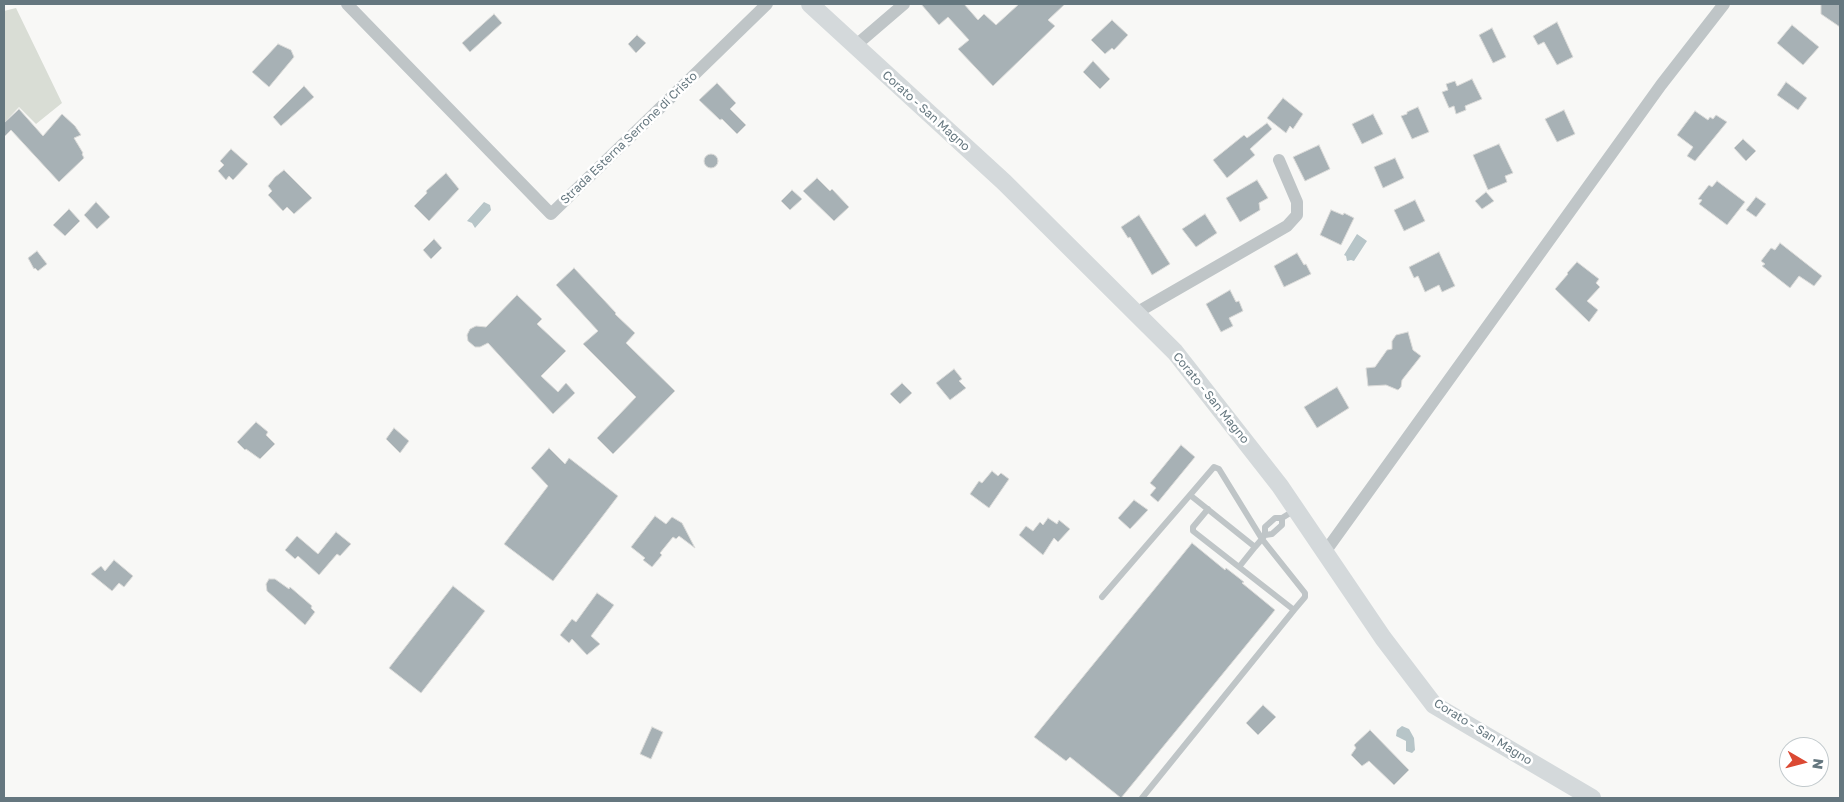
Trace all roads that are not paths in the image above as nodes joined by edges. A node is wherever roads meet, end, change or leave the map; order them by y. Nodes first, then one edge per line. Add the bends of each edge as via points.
1 (347, 4) edge
2 (767, 4) edge
3 (810, 4) edge
4 (904, 4) edge
5 (1724, 4) edge
6 (855, 46) junction
7 (1279, 160) dead end
8 (1136, 313) junction
9 (1190, 495) junction
10 (1208, 509) junction
11 (1289, 514) junction
12 (1264, 537) junction
13 (1255, 547) junction
14 (1325, 552) junction
15 (1240, 567) junction
16 (1102, 598) dead end
17 (1294, 610) junction
18 (1142, 798) edge
19 (1592, 798) edge

1 - 2 street, Strada Esterna Serrone di Cristo via 551,214
3 - 6 main road, Corato - San Magno
4 - 6 street
5 - 14 street via 1655,94
6 - 8 main road, Corato - San Magno via 1004,182
7 - 8 street via 1297,202 1297,215 1287,226
8 - 11 main road, Corato - San Magno via 1175,352 1280,486
9 - 10 lane
9 - 12 lane via 1214,467 1219,469
9 - 16 lane
10 - 13 lane
10 - 15 lane via 1193,531
11 - 12 lane via 1282,525
11 - 14 main road, Corato - San Magno
12 - 13 lane
12 - 17 lane via 1305,593 1306,597
13 - 15 lane
14 - 19 main road, Corato - San Magno via 1383,638 1434,705
15 - 17 lane
17 - 18 lane

